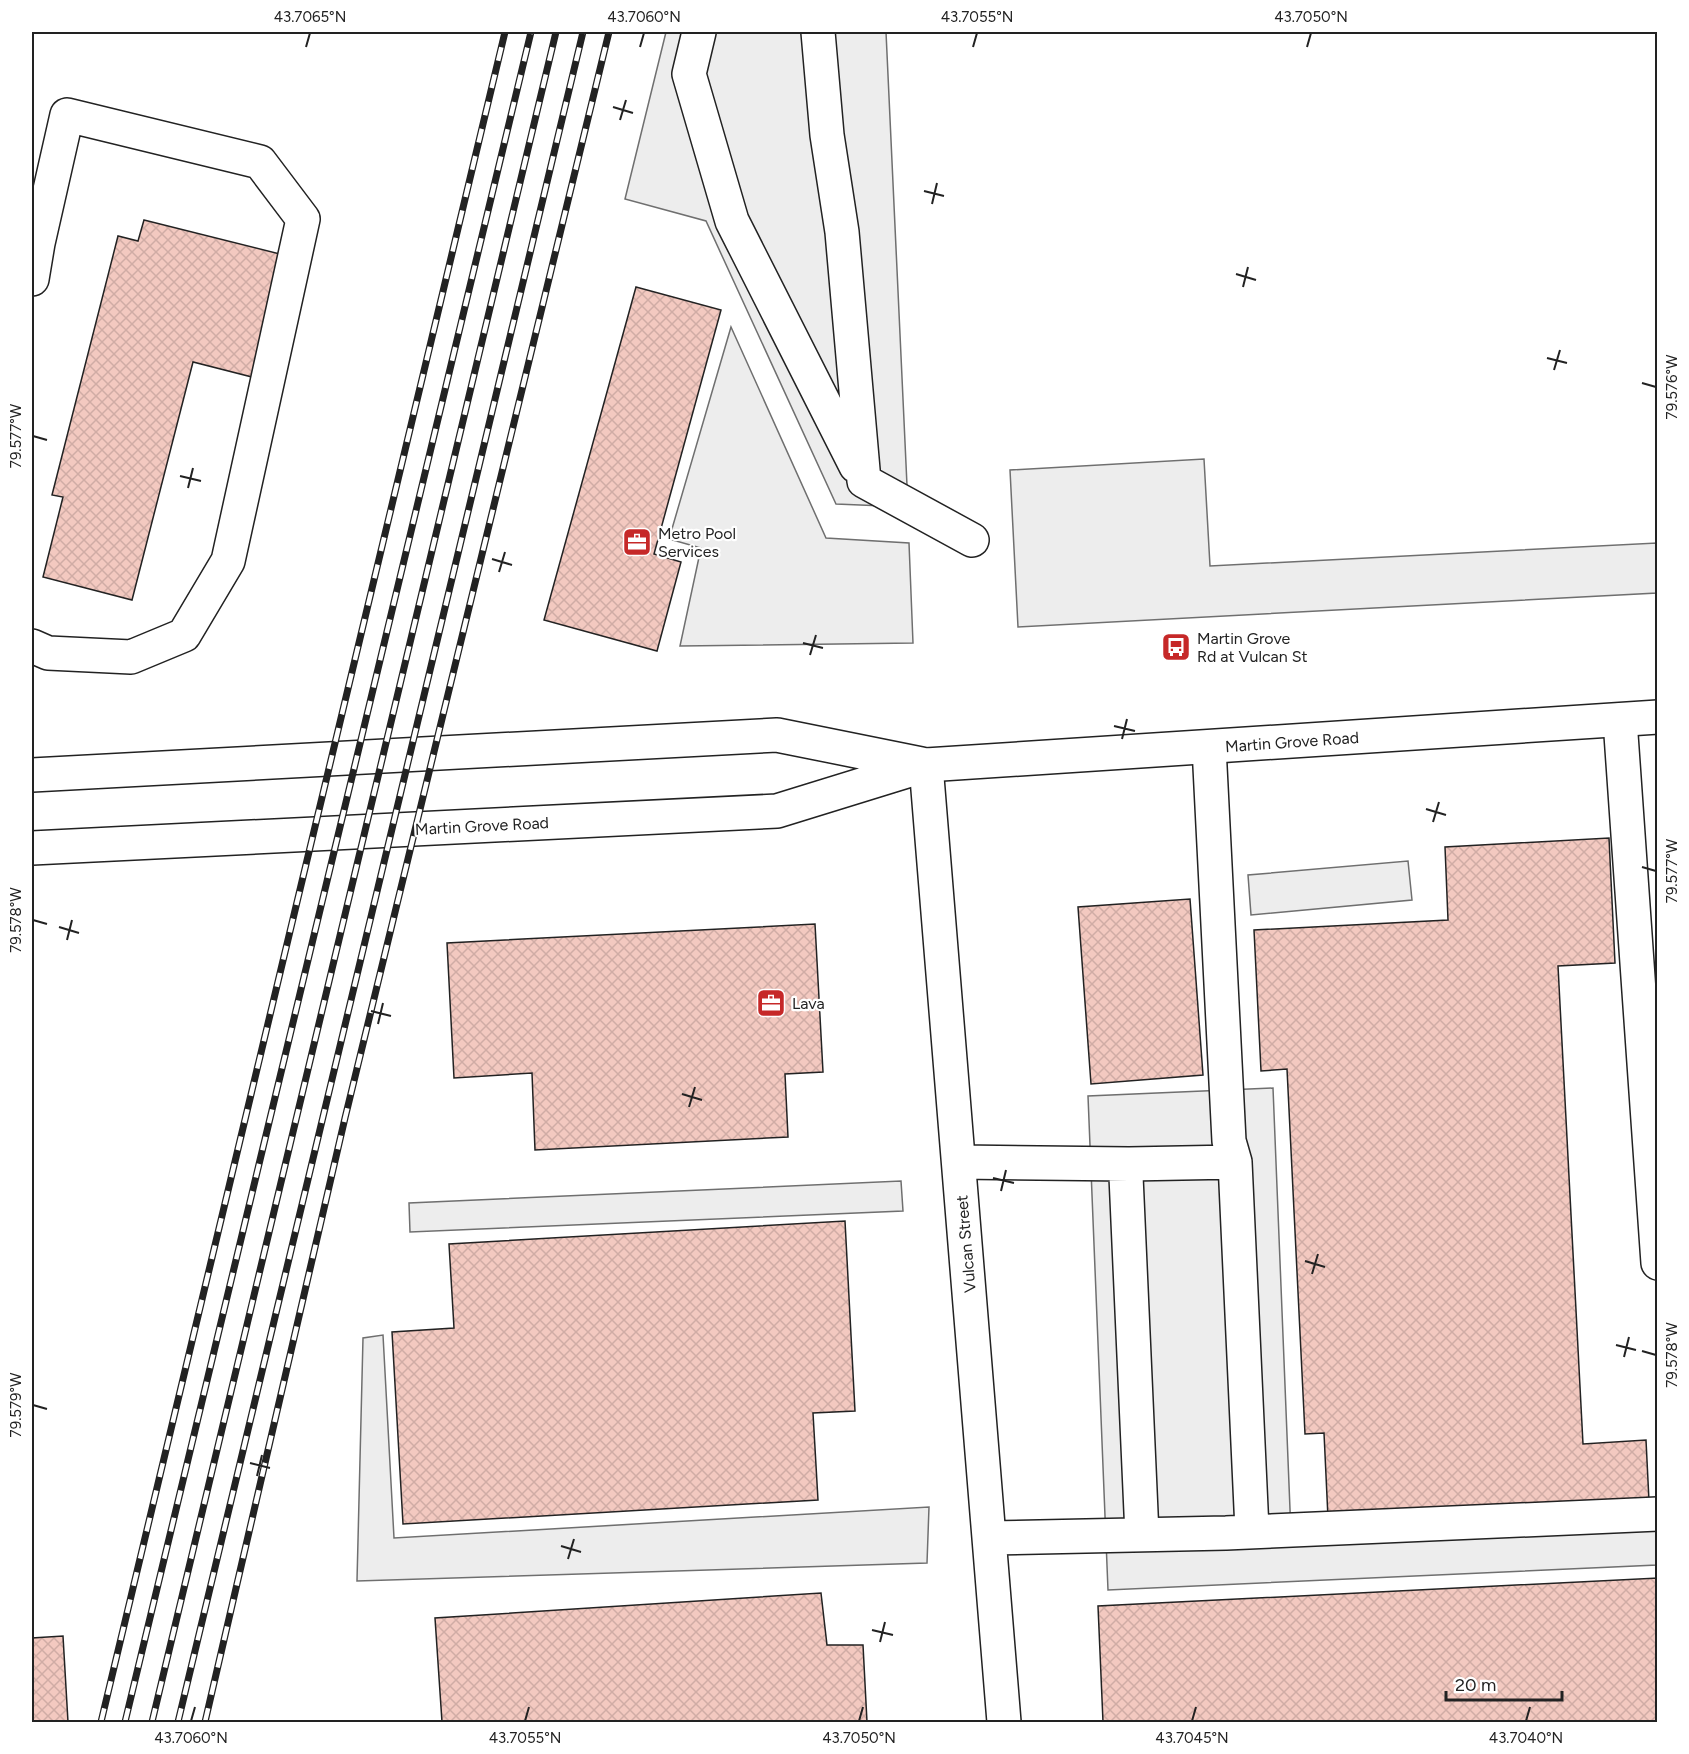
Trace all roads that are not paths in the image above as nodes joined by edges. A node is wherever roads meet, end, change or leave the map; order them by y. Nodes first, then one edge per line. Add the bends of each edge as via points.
1 (699, 32) edge
2 (818, 32) edge
3 (35, 243) edge
4 (32, 279) edge
5 (864, 481) junction
6 (972, 540) dead end
7 (32, 646) edge
8 (1658, 717) edge
9 (1620, 720) junction
10 (1209, 747) junction
11 (926, 765) junction
12 (32, 775) edge
13 (32, 848) edge
14 (959, 1162) junction
15 (1235, 1162) junction
16 (1129, 1164) junction
17 (1658, 1263) edge
18 (1658, 1514) edge
19 (1252, 1530) junction
20 (1142, 1535) junction
21 (989, 1538) junction
22 (1004, 1722) edge

1 - 5 main road via 689,74 732,221
2 - 5 main road via 826,135 842,232
3 - 4 main road
3 - 7 main road via 68,115 260,162 303,219 228,561 184,635 130,657 48,653
5 - 6 main road
8 - 9 main road, Martin Grove Road
9 - 10 main road, Martin Grove Road
9 - 17 main road
10 - 11 main road, Martin Grove Road
10 - 15 main road via 1229,1141
11 - 12 main road, Martin Grove Road via 777,735
11 - 13 main road, Martin Grove Road via 777,811
11 - 14 main road, Vulcan Street
14 - 16 main road
14 - 21 main road, Vulcan Street
15 - 16 main road
15 - 19 main road
16 - 20 main road via 1126,1176
18 - 19 main road
19 - 20 main road
20 - 21 main road
21 - 22 main road, Vulcan Street

